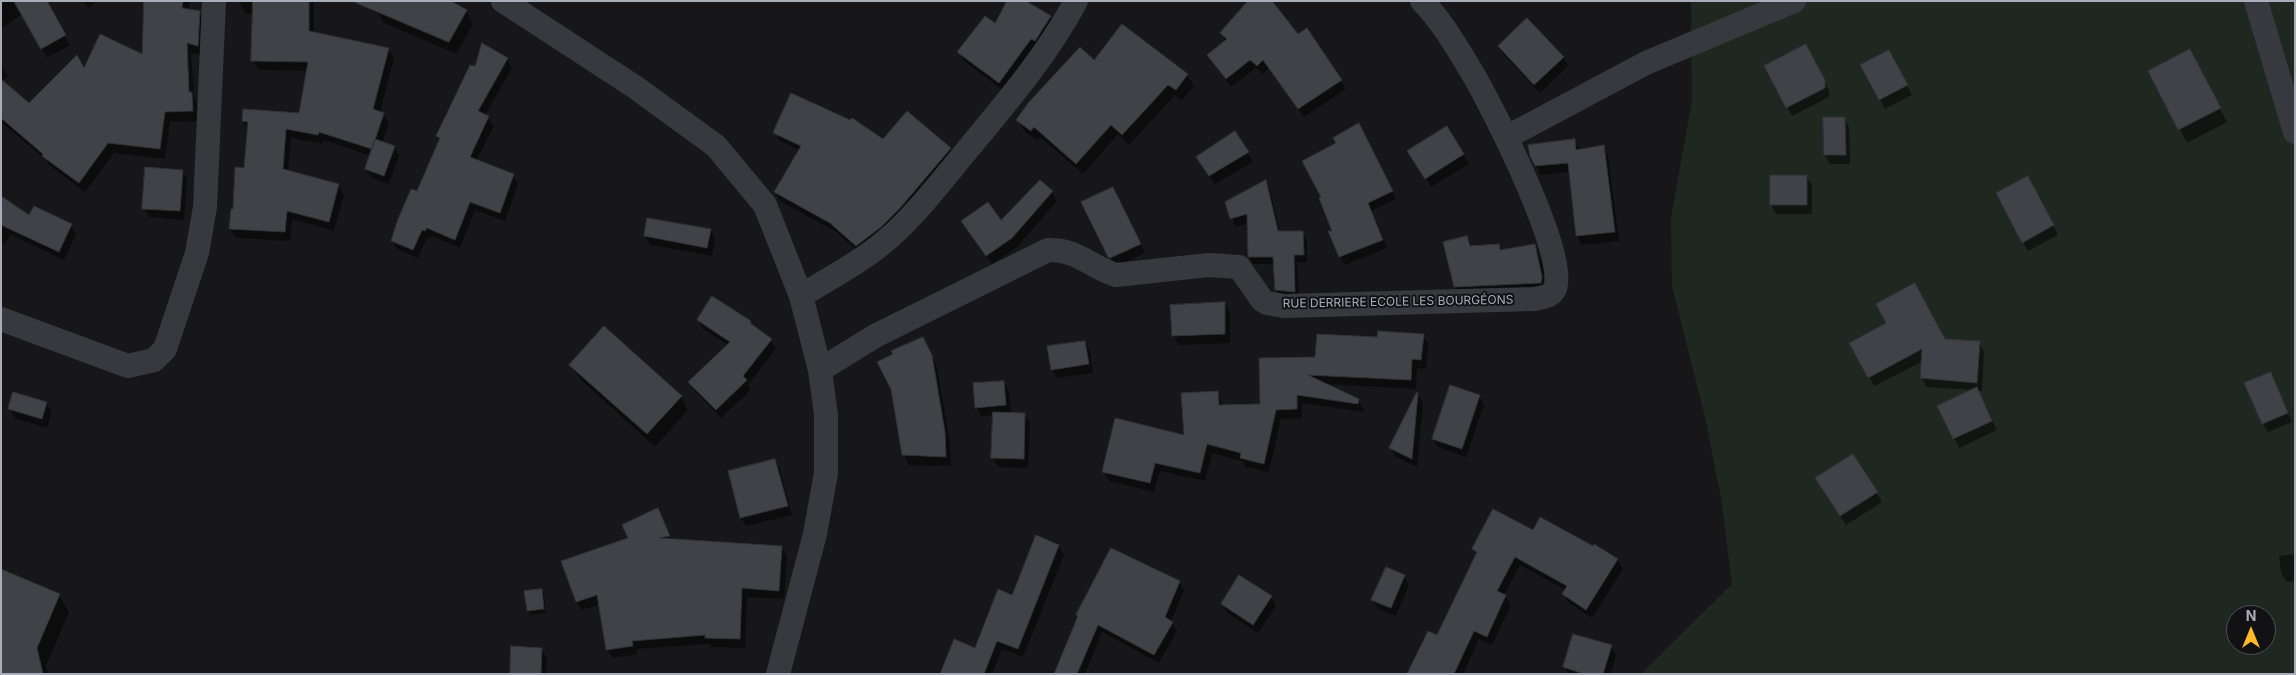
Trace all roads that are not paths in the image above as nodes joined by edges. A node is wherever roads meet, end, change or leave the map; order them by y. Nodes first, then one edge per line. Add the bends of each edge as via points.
1 (214, 1) edge
2 (503, 1) edge
3 (1076, 1) edge
4 (1422, 1) edge
5 (1794, 1) edge
6 (2256, 1) edge
7 (2295, 132) edge
8 (1507, 137) junction
9 (801, 296) junction
10 (1, 319) edge
11 (820, 370) junction
12 (778, 674) edge

1 - 10 street via 206,207 196,253 165,349 154,360 128,366
2 - 9 street via 635,87 716,146 765,205
3 - 9 street via 1012,97 891,236 863,258
4 - 8 street, RUE DERRIERE ECOLE LES BOURGÉONS via 1471,70
5 - 8 street via 1646,63
6 - 7 street
8 - 11 street, RUE DERRIERE ECOLE LES BOURGÉONS via 1555,260 1556,289 1544,298 1284,306 1262,300 1239,267 1209,265 1116,276 1104,272 1085,258 1048,250 875,336
9 - 11 street
11 - 12 street via 826,415 826,473 815,534

